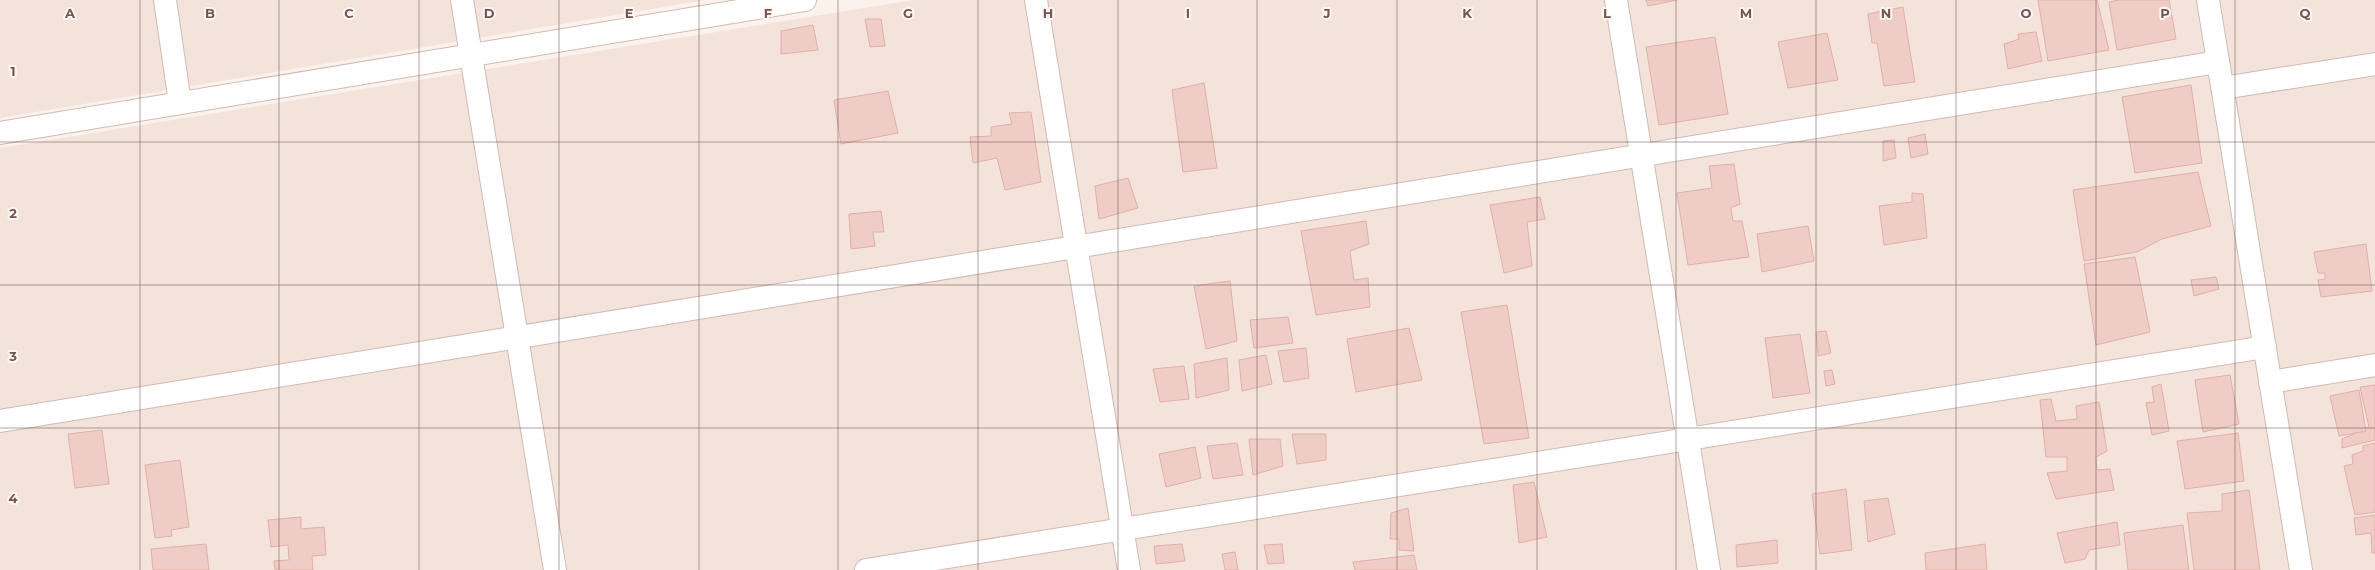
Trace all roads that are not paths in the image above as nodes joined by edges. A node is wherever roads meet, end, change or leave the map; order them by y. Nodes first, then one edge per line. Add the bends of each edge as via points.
1 (164, 0) edge
2 (462, 0) edge
3 (804, 0) edge
4 (1036, 0) edge
5 (1616, 0) edge
6 (2208, 0) edge
7 (472, 55) junction
8 (2218, 62) junction
9 (2375, 64) edge
10 (2223, 88) junction
11 (180, 103) junction
12 (0, 133) edge
13 (1642, 155) junction
14 (1076, 246) junction
15 (517, 337) junction
16 (2264, 347) junction
17 (2375, 365) edge
18 (2270, 382) junction
19 (0, 421) edge
20 (1688, 439) junction
21 (1122, 529) junction
22 (555, 570) edge
23 (866, 570) edge
24 (1128, 570) edge
25 (1709, 570) edge
26 (2301, 570) edge

1 - 11 street
2 - 7 street
3 - 7 street
4 - 14 street
5 - 13 street
6 - 8 street
7 - 11 street
7 - 15 street
8 - 10 street
8 - 13 street
9 - 10 street
10 - 16 street
11 - 12 street
13 - 14 street
13 - 20 street
14 - 15 street
14 - 21 street
15 - 19 street
15 - 22 street
16 - 18 street
16 - 20 street
17 - 18 street
18 - 26 street
20 - 21 street
20 - 25 street
21 - 23 street
21 - 24 street

